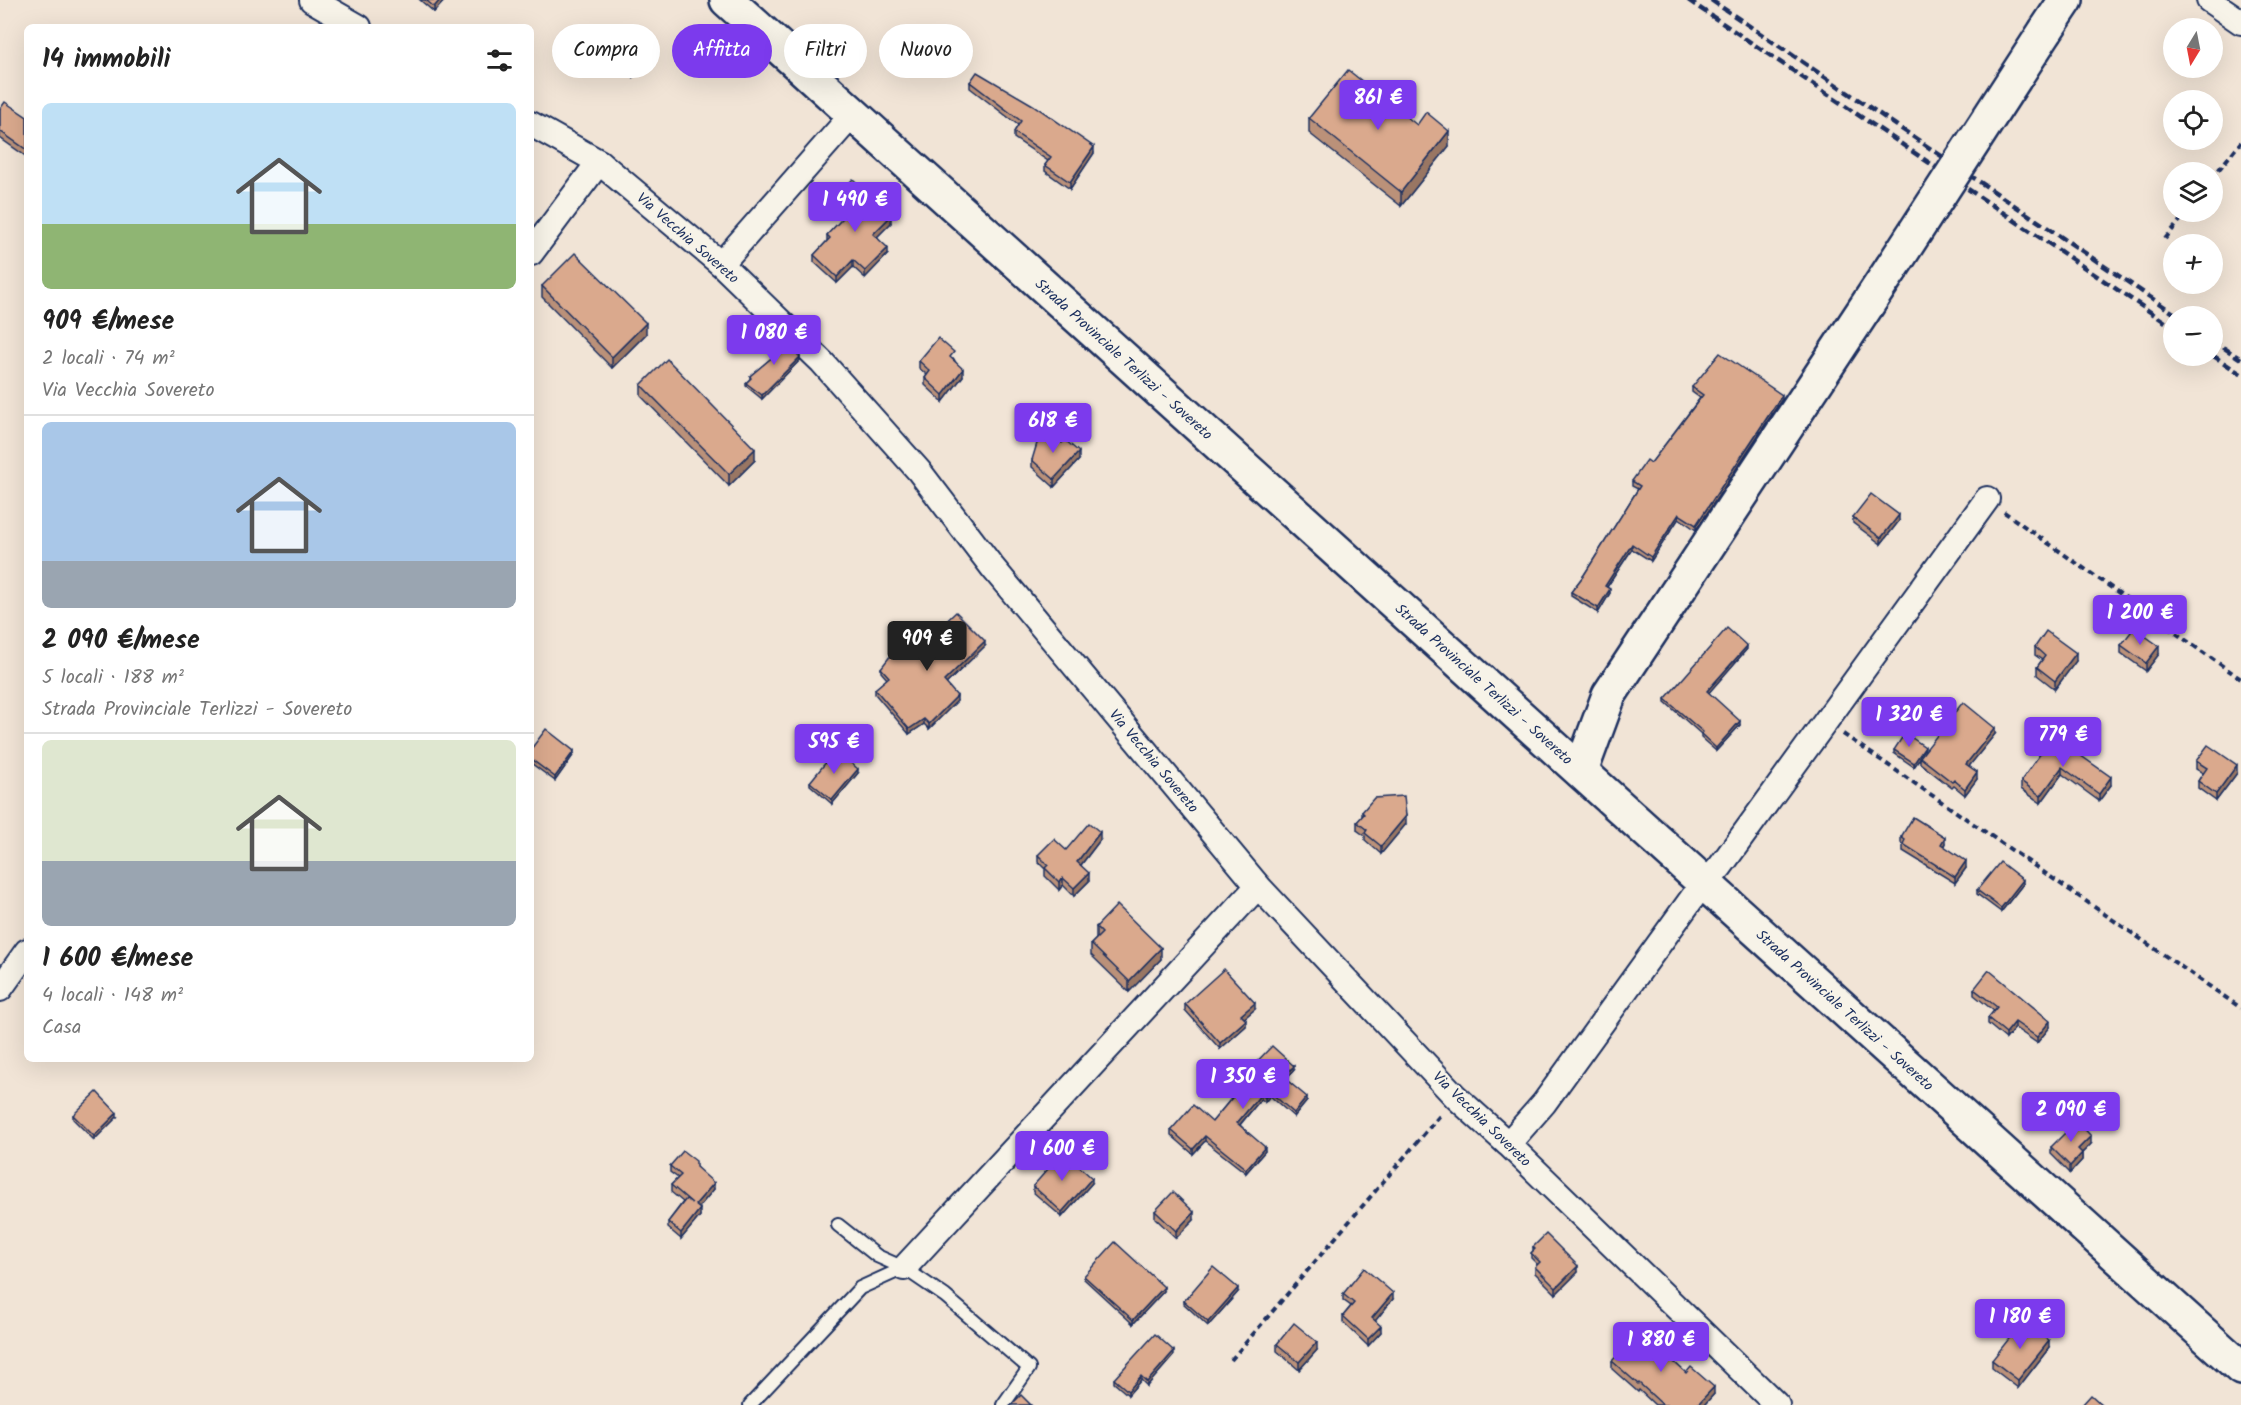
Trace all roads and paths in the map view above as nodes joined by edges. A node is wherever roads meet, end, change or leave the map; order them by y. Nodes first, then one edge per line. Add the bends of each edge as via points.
1 (312, 0) edge
2 (728, 0) edge
3 (2066, 0) edge
4 (2209, 0) edge
5 (2241, 22) edge
6 (354, 24) edge
7 (853, 114) junction
8 (534, 126) edge
9 (2241, 142) edge
10 (599, 162) junction
11 (2223, 164) edge
12 (2179, 222) edge
13 (2169, 234) edge
14 (534, 249) edge
15 (721, 264) junction
16 (1987, 499) joint
17 (2241, 679) edge
18 (1609, 695) junction
19 (1825, 722) junction
20 (1552, 746) junction
21 (1581, 771) junction
22 (1705, 884) junction
23 (1258, 886) junction
24 (24, 955) edge
25 (0, 989) edge
26 (2241, 1008) edge
27 (1456, 1096) junction
28 (1508, 1144) junction
29 (838, 1225) dead end
30 (904, 1268) junction
31 (1231, 1360) dead end
32 (2241, 1368) edge
33 (750, 1405) edge
34 (1004, 1405) edge
35 (1777, 1405) edge

1 - 6 street
2 - 7 main road, Strada Provinciale Terlizzi - Sovereto
3 - 18 main road, bridge
4 - 5 street
7 - 15 street
7 - 20 main road, Strada Provinciale Terlizzi - Sovereto
8 - 10 street, Via Vecchia Sovereto
9 - 11 path
10 - 14 street
10 - 15 street, Via Vecchia Sovereto
12 - 13 path
15 - 23 street, Via Vecchia Sovereto via 822,362 919,471 993,568
16 - 17 path
16 - 19 street
18 - 20 main road
18 - 21 main road
19 - 22 street
19 - 26 path
20 - 21 main road, Strada Provinciale Terlizzi - Sovereto
21 - 22 main road, Strada Provinciale Terlizzi - Sovereto
22 - 28 street via 1544,1103
22 - 32 main road, Strada Provinciale Terlizzi - Sovereto
23 - 27 street, Via Vecchia Sovereto
23 - 30 street
24 - 25 street
27 - 28 street, Via Vecchia Sovereto
27 - 31 path
28 - 35 street, Via Vecchia Sovereto
29 - 30 lane via 877,1256
30 - 33 lane via 860,1288
30 - 34 lane via 945,1296 1029,1368

